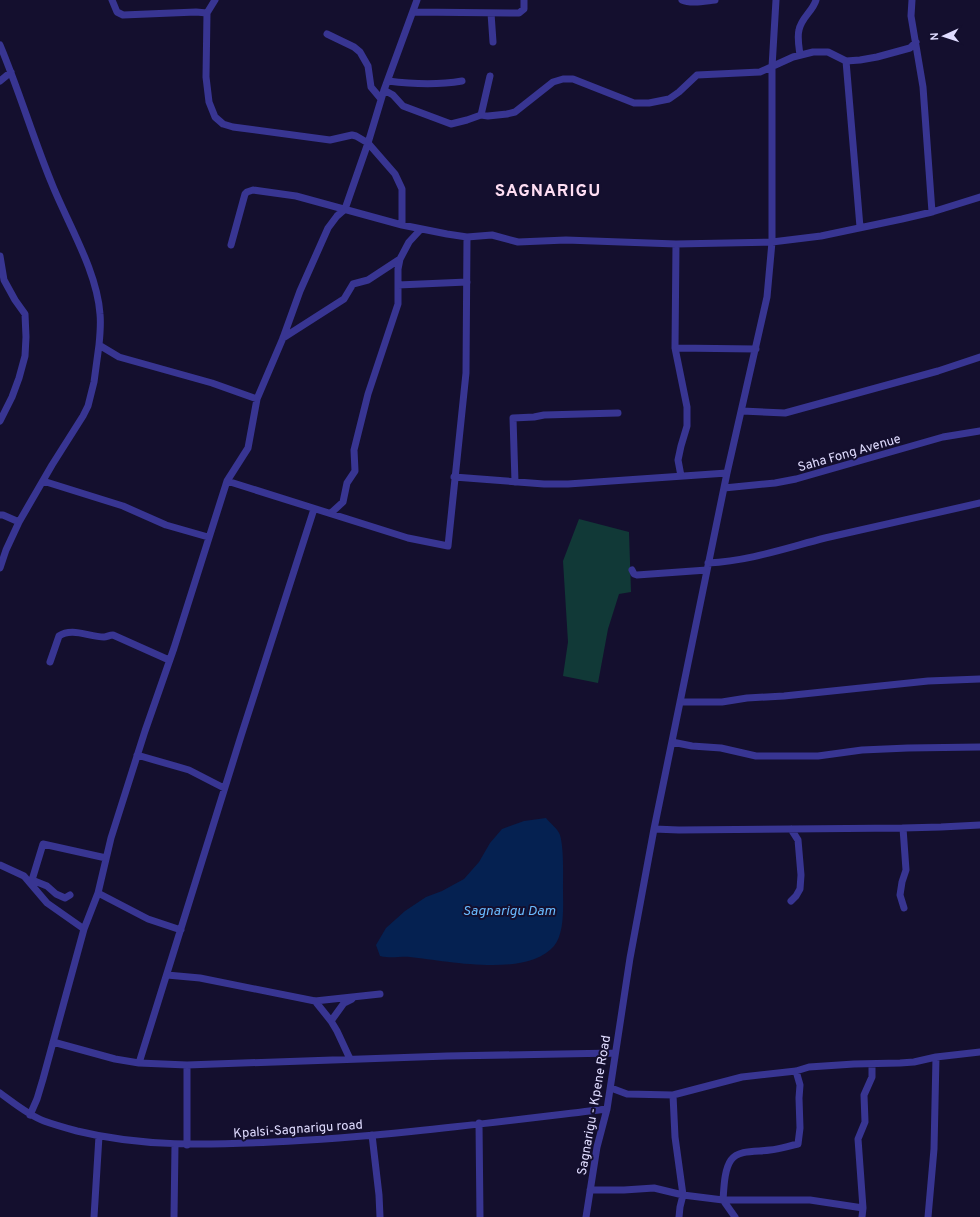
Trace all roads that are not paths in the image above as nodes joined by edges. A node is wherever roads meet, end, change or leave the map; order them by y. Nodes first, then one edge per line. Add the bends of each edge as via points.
1 (112, 0) edge
2 (215, 0) edge
3 (416, 0) edge
4 (524, 0) edge
5 (682, 0) edge
6 (715, 0) edge
7 (776, 0) edge
8 (816, 0) edge
9 (912, 0) edge
10 (413, 12) junction
11 (207, 13) junction
12 (491, 13) junction
13 (327, 34) dead end
14 (493, 42) dead end
15 (916, 42) junction
16 (0, 45) edge
17 (800, 55) junction
18 (846, 61) junction
19 (772, 67) junction
20 (11, 72) junction
21 (490, 76) dead end
22 (0, 81) edge
23 (388, 81) junction
24 (462, 81) dead end
25 (384, 90) junction
26 (381, 99) junction
27 (481, 115) junction
28 (368, 143) junction
29 (980, 197) edge
30 (344, 209) junction
31 (932, 212) junction
32 (402, 225) junction
33 (860, 227) junction
34 (421, 229) junction
35 (467, 237) junction
36 (772, 242) junction
37 (676, 244) junction
38 (231, 245) dead end
39 (0, 256) edge
40 (400, 259) junction
41 (467, 282) junction
42 (398, 285) junction
43 (283, 338) junction
44 (99, 344) junction
45 (675, 348) junction
46 (756, 349) junction
47 (980, 357) edge
48 (257, 399) junction
49 (742, 411) junction
50 (618, 413) dead end
51 (0, 421) edge
52 (980, 431) edge
53 (727, 473) junction
54 (681, 476) junction
55 (454, 477) junction
56 (44, 481) junction
57 (227, 481) junction
58 (515, 482) junction
59 (724, 488) junction
60 (980, 502) edge
61 (314, 509) junction
62 (331, 513) junction
63 (0, 515) edge
64 (19, 522) junction
65 (208, 537) junction
66 (2, 557) edge
67 (708, 563) junction
68 (0, 568) edge
69 (632, 570) dead end
70 (707, 570) junction
71 (169, 660) junction
72 (50, 662) dead end
73 (980, 679) edge
74 (680, 702) junction
75 (672, 742) junction
76 (980, 747) edge
77 (137, 755) junction
78 (224, 788) junction
79 (980, 824) edge
80 (904, 828) junction
81 (654, 829) junction
82 (790, 829) junction
83 (106, 858) junction
84 (0, 865) edge
85 (98, 893) junction
86 (70, 895) dead end
87 (791, 901) dead end
88 (904, 908) dead end
89 (84, 929) junction
90 (181, 930) junction
91 (167, 975) junction
92 (380, 994) dead end
93 (356, 998) junction
94 (315, 1001) junction
95 (331, 1021) junction
96 (53, 1042) junction
97 (980, 1052) edge
98 (615, 1053) junction
99 (936, 1057) junction
100 (350, 1059) junction
101 (139, 1063) junction
102 (872, 1064) junction
103 (187, 1065) junction
104 (796, 1071) junction
105 (611, 1088) junction
106 (0, 1093) edge
107 (673, 1095) junction
108 (607, 1109) junction
109 (30, 1115) junction
110 (479, 1123) junction
111 (372, 1135) junction
112 (99, 1136) junction
113 (175, 1145) junction
114 (187, 1145) junction
115 (590, 1190) junction
116 (683, 1195) junction
117 (723, 1200) junction
118 (863, 1208) junction
119 (94, 1217) edge
120 (174, 1217) edge
121 (380, 1217) edge
122 (480, 1217) edge
123 (586, 1217) edge
124 (679, 1217) edge
125 (735, 1217) edge
126 (862, 1217) edge
127 (928, 1217) edge

1 - 11 street via 117,12 123,15
2 - 11 street
3 - 10 street
4 - 12 street via 524,9 520,13
5 - 6 street
7 - 19 street, Sagnarigu - Kpene Road
8 - 17 street via 798,30
9 - 15 street via 911,16
10 - 12 street
10 - 23 street
11 - 28 street via 206,77 209,102 215,117 223,124 330,140 352,135
12 - 14 street
13 - 26 street via 360,52 368,66 371,87
15 - 18 street via 910,48 887,55
15 - 31 street via 923,87
16 - 20 street
17 - 18 street via 828,52
17 - 19 street
18 - 33 street
19 - 27 street via 760,72 696,75 669,99 649,103 634,103 573,79 563,79 553,82 515,112
19 - 36 street, Sagnarigu - Kpene Road
20 - 22 street
20 - 44 street via 52,184 94,283 100,315
21 - 27 street
23 - 24 street via 440,84
23 - 25 street
25 - 26 street
25 - 27 street via 403,106 450,124
26 - 28 street
28 - 30 street
28 - 32 street via 395,174 401,186
29 - 31 street
30 - 32 street
30 - 38 street via 296,196 250,190 244,194
30 - 43 street via 328,228 300,291
31 - 33 street
32 - 34 street
33 - 36 street via 821,236
34 - 35 street
34 - 40 street via 409,242
35 - 37 street via 492,235 518,242 566,240
35 - 41 street
36 - 37 street
36 - 46 street, Sagnarigu - Kpene Road via 767,297
37 - 45 street
39 - 51 street via 4,280 25,314 26,337 25,356 19,378
40 - 42 street
40 - 43 street via 368,280 353,284 344,299
41 - 42 street
41 - 55 street via 466,373
42 - 62 street via 398,304 368,394 354,450 355,471 347,483 343,502
43 - 48 street
44 - 48 street via 119,357 212,383
44 - 56 street via 88,406
45 - 46 street
45 - 54 street via 687,407 687,426 678,460
46 - 49 street, Sagnarigu - Kpene Road
47 - 49 street via 785,413
48 - 57 street via 248,448
49 - 53 street, Sagnarigu - Kpene Road
50 - 58 street via 513,418
52 - 59 street, Saha Fong Avenue via 943,437 796,480
53 - 54 street
53 - 59 street, Sagnarigu - Kpene Road
54 - 58 street via 568,484
55 - 58 street
55 - 62 street via 448,546 416,540
56 - 64 street
56 - 65 street via 124,506 166,525
57 - 61 street
57 - 65 street
59 - 67 street, Sagnarigu - Kpene Road
60 - 67 street via 763,555
61 - 62 street
61 - 78 street
63 - 64 street
64 - 66 street
65 - 71 street
66 - 68 street
67 - 70 street, Sagnarigu - Kpene Road
69 - 70 street via 634,574
70 - 74 street, Sagnarigu - Kpene Road
71 - 72 street via 113,634 104,637 70,632 59,636
71 - 77 street
73 - 74 street via 928,680 722,702
74 - 75 street, Sagnarigu - Kpene Road
75 - 76 street via 756,756 818,756 862,750
75 - 81 street, Sagnarigu - Kpene Road
77 - 78 street via 190,770
77 - 83 street
78 - 90 street
79 - 80 street
80 - 82 street
80 - 88 street via 906,870 900,896
81 - 82 street
81 - 98 street, Sagnarigu - Kpene Road
82 - 87 street via 798,840 801,875 800,889
83 - 85 street
83 - 86 street via 43,844 32,880 65,898
84 - 89 street via 24,876 47,903
85 - 89 street
85 - 90 street via 148,919
89 - 96 street
90 - 91 street
91 - 94 street via 200,978
91 - 101 street
92 - 93 street
93 - 94 street
93 - 95 street via 344,1003
94 - 95 street
95 - 100 street
96 - 101 street
96 - 109 street
97 - 99 street
98 - 100 street
98 - 105 street, Sagnarigu - Kpene Road
99 - 102 street via 900,1064
99 - 127 street via 934,1149
100 - 103 street
101 - 103 street
102 - 104 street via 809,1067
102 - 118 street via 872,1077 864,1095 865,1122 858,1139
103 - 114 street
104 - 107 street via 742,1077
104 - 117 street via 800,1085 798,1144 738,1154 731,1159 726,1173
105 - 107 street via 627,1094
105 - 108 street, Sagnarigu - Kpene Road
106 - 109 street, Kpalsi-Sagnarigu road
107 - 116 street via 675,1137
108 - 110 street, Kpalsi-Sagnarigu road
108 - 115 street, Sagnarigu - Kpene Road
109 - 112 street, Kpalsi-Sagnarigu road
110 - 111 street, Kpalsi-Sagnarigu road
110 - 122 street
111 - 114 street, Kpalsi-Sagnarigu road
111 - 121 street
112 - 113 street, Kpalsi-Sagnarigu road
112 - 119 street
113 - 114 street, Kpalsi-Sagnarigu road
113 - 120 street
115 - 116 street via 654,1188
115 - 123 street, Sagnarigu - Kpene Road
116 - 117 street
116 - 124 street
117 - 118 street via 810,1200
117 - 125 street
118 - 126 street

